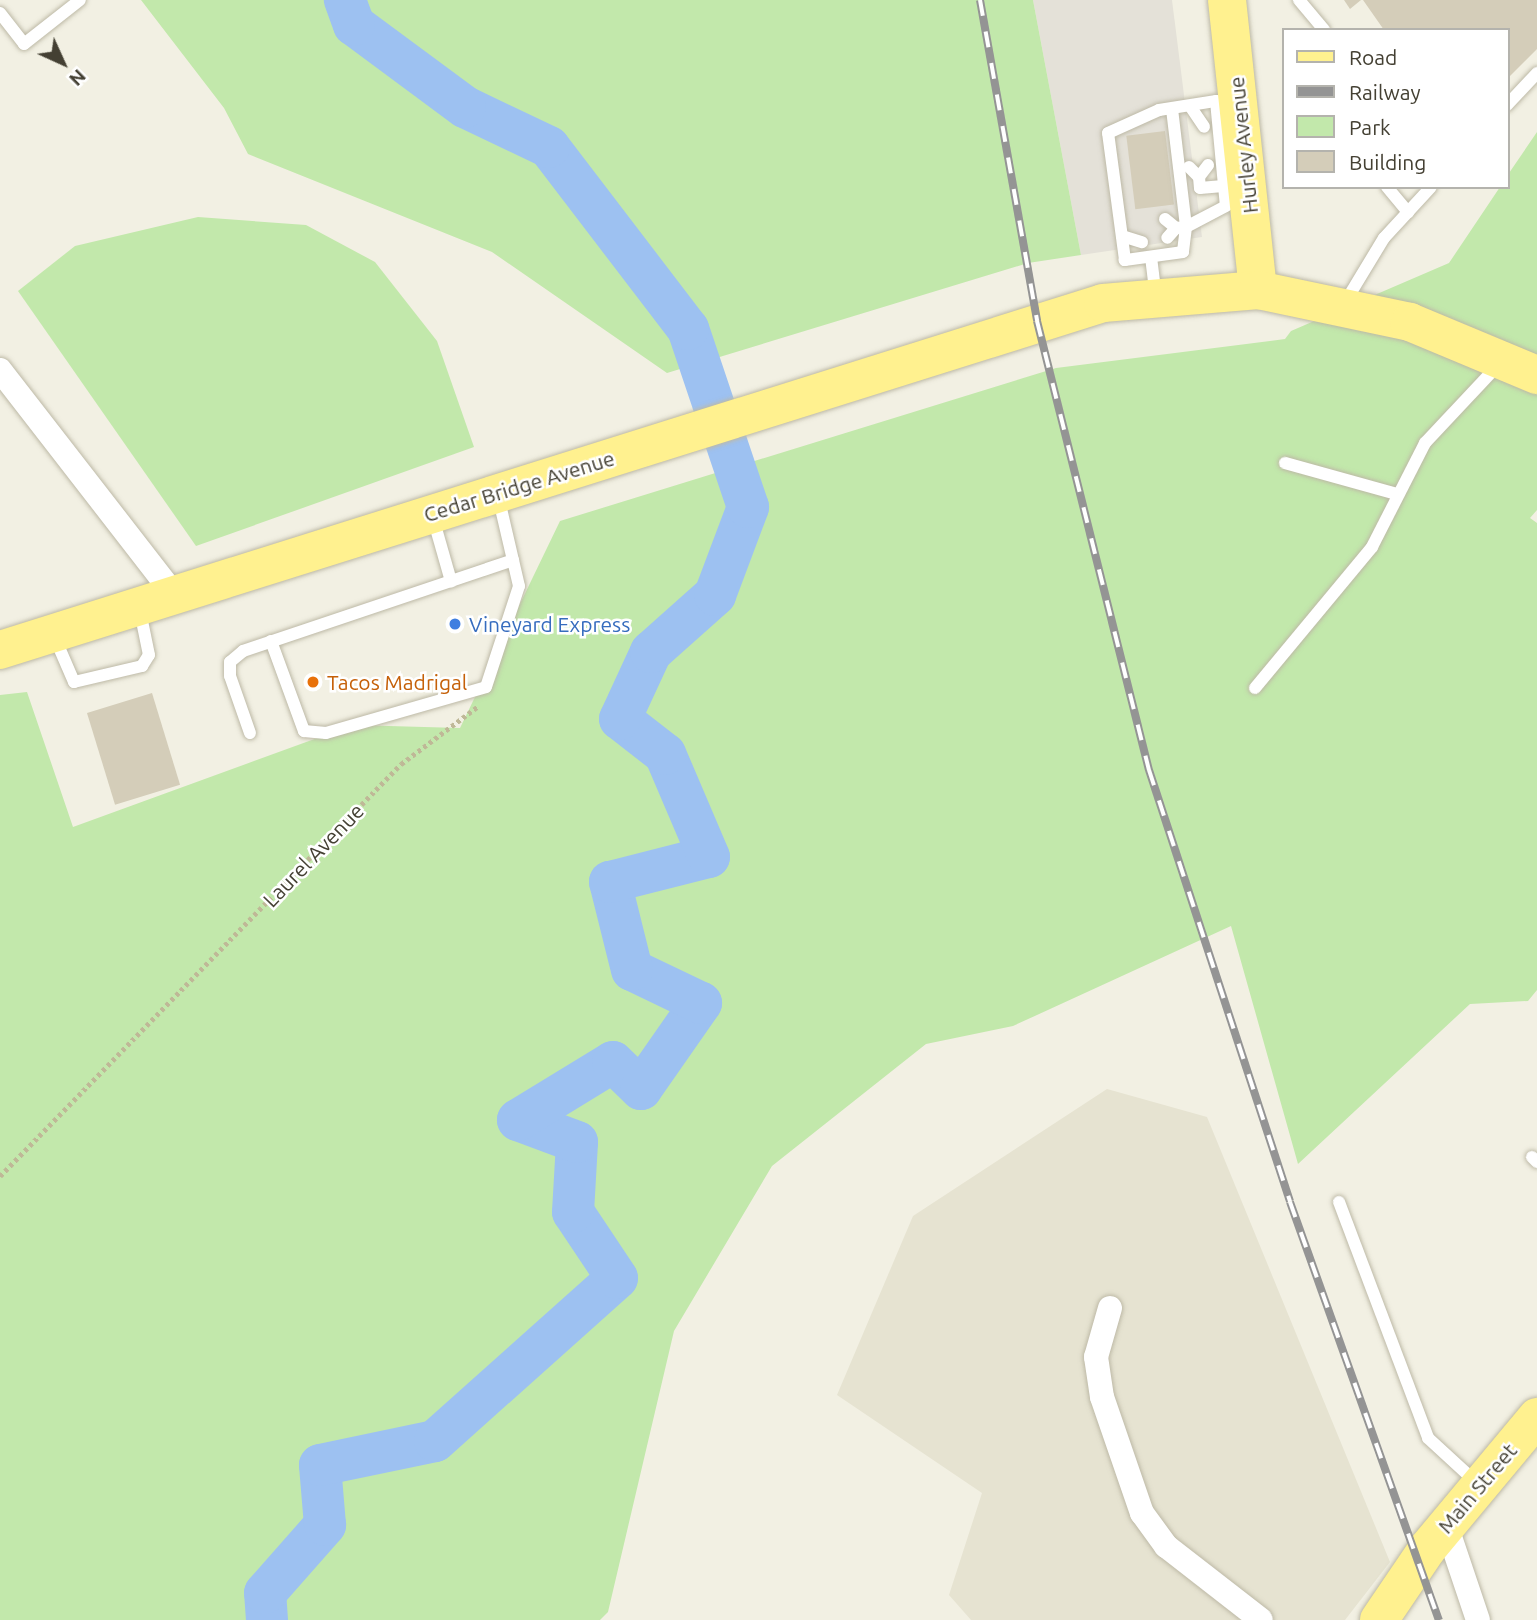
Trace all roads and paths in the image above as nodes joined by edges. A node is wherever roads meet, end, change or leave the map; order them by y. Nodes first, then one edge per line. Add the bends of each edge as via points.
1 (80, 0) edge
2 (1227, 0) edge
3 (1299, 0) edge
4 (0, 13) edge
5 (1322, 28) edge
6 (1537, 73) edge
7 (1227, 99) junction
8 (1509, 104) edge
9 (1172, 109) junction
10 (1190, 111) junction
11 (1203, 127) dead end
12 (1183, 130) dead end
13 (1208, 165) dead end
14 (1189, 167) dead end
15 (1199, 177) junction
16 (1389, 189) edge
17 (1430, 189) edge
18 (1233, 198) junction
19 (1408, 212) junction
20 (1165, 219) dead end
21 (1139, 222) dead end
22 (1181, 227) junction
23 (1132, 237) junction
24 (1167, 238) dead end
25 (1151, 257) junction
26 (1258, 290) junction
27 (1157, 298) junction
28 (1342, 306) junction
29 (1521, 367) edge
30 (0, 370) edge
31 (1285, 463) dead end
32 (497, 492) junction
33 (1397, 494) junction
34 (431, 513) junction
35 (513, 560) junction
36 (451, 581) junction
37 (176, 597) junction
38 (139, 608) junction
39 (53, 634) junction
40 (271, 641) junction
41 (0, 650) edge
42 (486, 687) junction
43 (1255, 688) dead end
44 (250, 733) dead end
45 (0, 1176) edge
46 (1339, 1202) dead end
47 (1110, 1308) dead end
48 (1537, 1418) edge
49 (1478, 1484) junction
50 (1446, 1525) junction
51 (1261, 1620) edge
52 (1379, 1620) edge
53 (1478, 1620) edge

1 - 4 lane via 24,44
2 - 7 main road, Hurley Avenue
3 - 5 lane
6 - 8 lane
7 - 10 lane
7 - 18 main road, Hurley Avenue
9 - 10 lane
9 - 22 lane
9 - 23 lane via 1108,133
10 - 11 lane
10 - 12 lane
13 - 15 lane
14 - 15 lane
15 - 18 lane via 1200,188
16 - 19 lane
17 - 19 lane
18 - 22 lane
18 - 26 main road, Hurley Avenue
19 - 28 lane
20 - 22 lane
21 - 23 lane
22 - 24 lane
22 - 25 lane via 1182,252
23 - 25 lane via 1125,260
25 - 27 lane
26 - 27 main road, Cedar Bridge Avenue
26 - 28 main road, Cedar Bridge Avenue
27 - 32 main road, Cedar Bridge Avenue via 1103,303 1037,321
28 - 29 main road, Cedar Bridge Avenue via 1410,322
29 - 33 lane via 1425,443
30 - 37 street
31 - 33 lane
32 - 34 main road, Cedar Bridge Avenue
32 - 35 lane
33 - 43 lane via 1372,547
34 - 36 lane
34 - 37 main road, Cedar Bridge Avenue
35 - 36 lane
35 - 42 lane via 519,586
36 - 40 lane
37 - 38 main road, Cedar Bridge Avenue
38 - 39 main road, Cedar Bridge Avenue
38 - 39 lane via 149,654 142,666 74,682
39 - 41 main road, Cedar Bridge Avenue
40 - 42 lane via 304,731 326,733
40 - 44 lane via 230,662
42 - 45 path, Laurel Avenue via 473,715 401,764
46 - 49 lane via 1428,1438
47 - 51 street via 1096,1357 1102,1397 1142,1513 1166,1546
48 - 49 main road, Main Street
49 - 50 main road, Main Street
50 - 52 main road, Main Street
50 - 53 street

